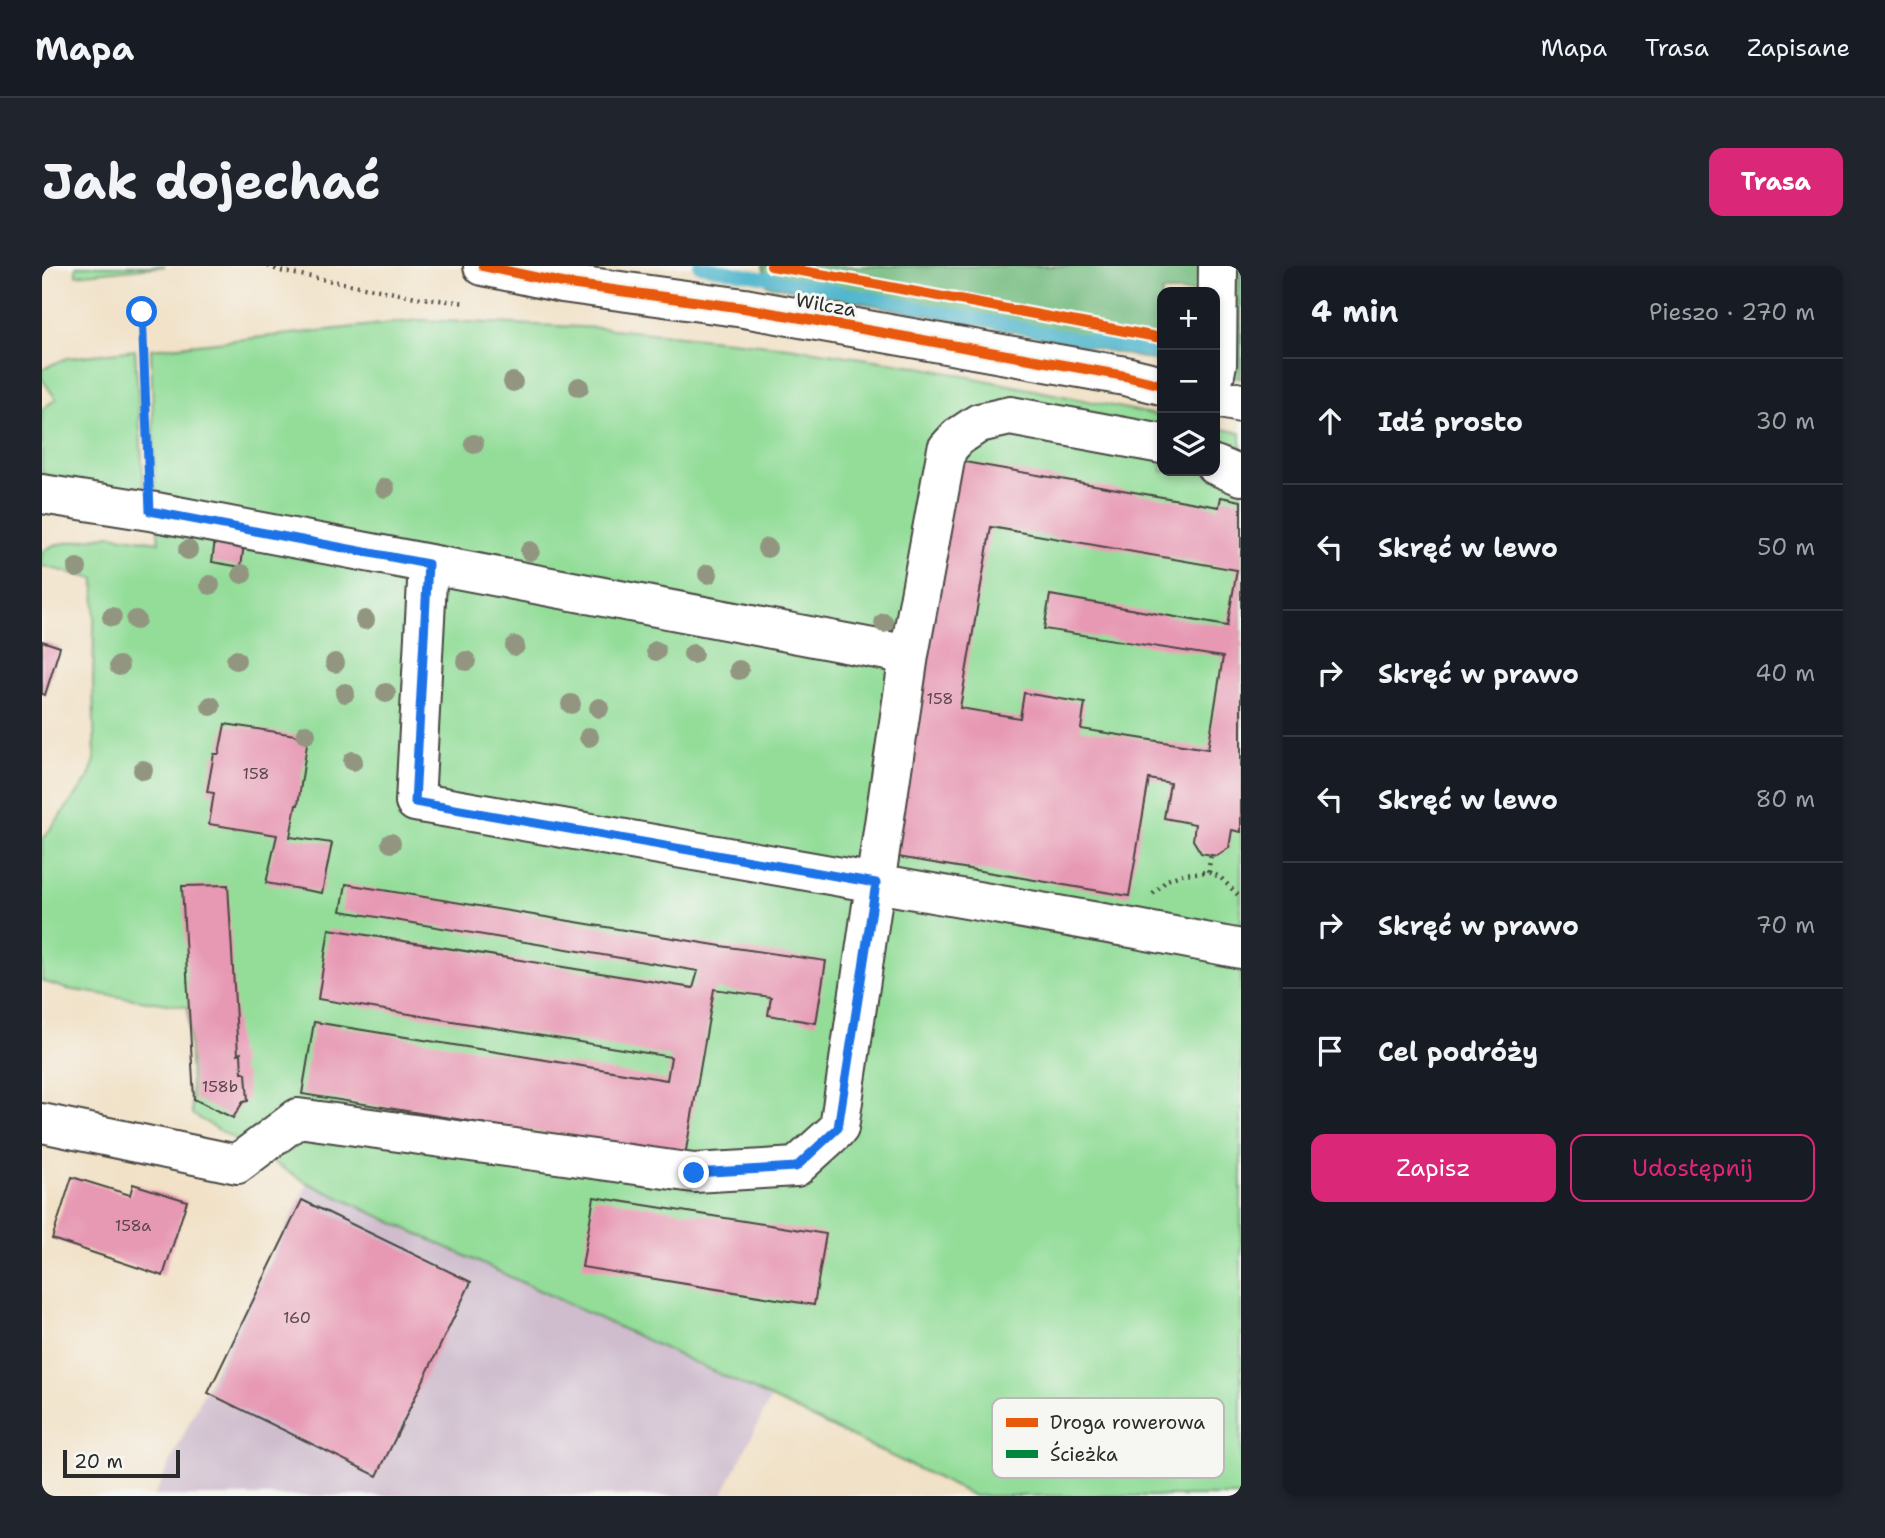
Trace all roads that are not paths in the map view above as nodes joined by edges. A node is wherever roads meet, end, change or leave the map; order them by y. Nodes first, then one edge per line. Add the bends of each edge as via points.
1 (483, 266) edge
2 (1218, 266) edge
3 (1217, 350) edge
4 (1157, 384) edge
5 (1220, 399) edge
6 (1241, 403) edge
7 (1157, 443) edge
8 (1220, 467) edge
9 (1241, 476) edge
10 (42, 494) edge
11 (428, 564) junction
12 (909, 655) junction
13 (876, 883) junction
14 (1241, 949) edge
15 (42, 1123) edge

1 - 4 street, Wilcza via 562,283 744,308
2 - 3 street
5 - 6 street
7 - 12 street via 1010,416 979,423 958,437 947,449
8 - 9 street
10 - 11 street
11 - 12 street
11 - 13 street via 415,802
12 - 13 street
13 - 14 street
13 - 15 street via 838,1128 796,1167 694,1173 298,1118 237,1164

